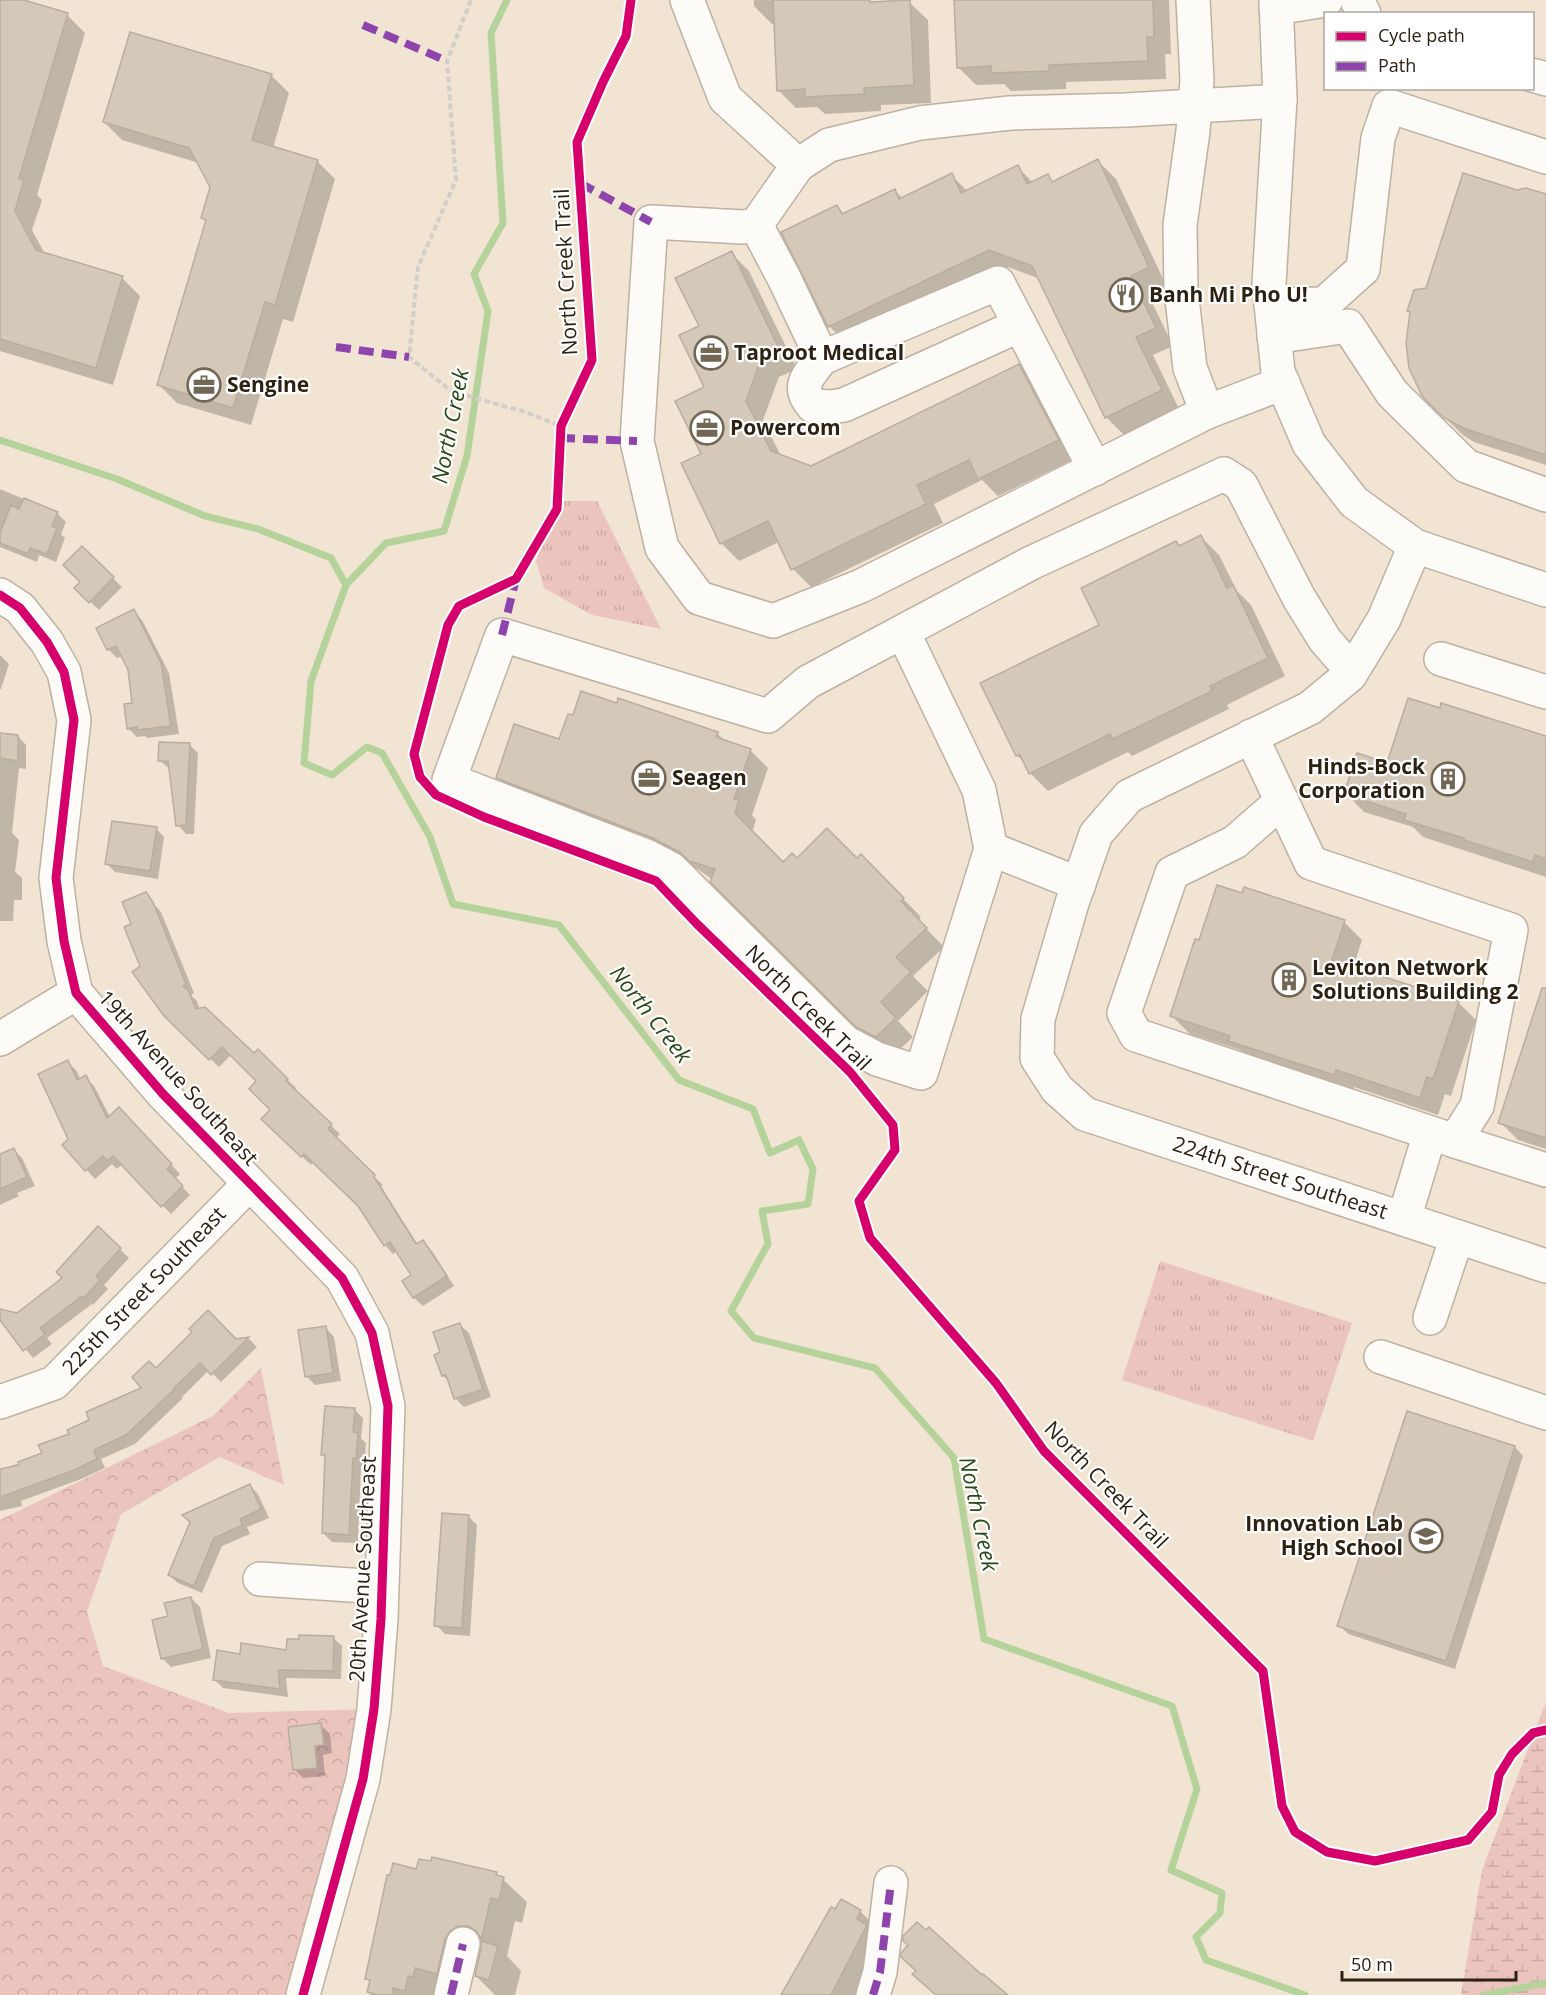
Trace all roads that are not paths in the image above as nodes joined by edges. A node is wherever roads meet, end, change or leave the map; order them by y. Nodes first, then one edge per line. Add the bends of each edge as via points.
1 (687, 0) edge
2 (1193, 0) edge
3 (1326, 0) edge
4 (1276, 4) edge
5 (1280, 101) junction
6 (1195, 106) junction
7 (1546, 157) edge
8 (798, 165) junction
9 (756, 225) junction
10 (1271, 305) junction
11 (1020, 325) junction
12 (1274, 337) junction
13 (822, 358) junction
14 (1283, 382) junction
15 (1208, 412) junction
16 (1095, 469) junction
17 (1546, 495) edge
18 (1415, 546) junction
19 (1546, 590) edge
20 (0, 595) edge
21 (903, 632) junction
22 (1441, 659) dead end
23 (1352, 671) junction
24 (1546, 692) edge
25 (1251, 736) junction
26 (1282, 801) junction
27 (991, 849) junction
28 (1078, 884) junction
29 (76, 993) junction
30 (0, 1039) edge
31 (1442, 1137) junction
32 (1546, 1170) edge
33 (249, 1184) junction
34 (1404, 1219) junction
35 (1457, 1237) junction
36 (1546, 1266) edge
37 (1430, 1318) dead end
38 (1381, 1357) dead end
39 (0, 1402) edge
40 (1546, 1413) edge
41 (260, 1579) dead end
42 (381, 1587) junction
43 (891, 1883) dead end
44 (463, 1944) dead end
45 (303, 1995) edge
46 (451, 1995) edge
47 (873, 1995) edge

1 - 8 street via 725,98
2 - 6 street
3 - 4 street
4 - 5 street
5 - 6 street
5 - 10 street
6 - 8 street via 1010,112 920,123 828,145
6 - 15 street via 1180,225 1180,290 1190,368
7 - 10 street via 1389,106 1378,138 1363,269 1324,304
8 - 9 street
9 - 13 street
9 - 16 street via 651,222 637,441 662,548 699,598 773,621 861,585
10 - 12 street
11 - 13 street via 998,283
11 - 13 street via 844,405 813,406 805,398 806,379
11 - 16 street
12 - 14 street
12 - 17 street via 1348,326 1392,393 1466,466
14 - 15 street
14 - 18 street via 1309,444 1354,502
15 - 16 street
18 - 19 street
18 - 23 street via 1384,619
20 - 29 street, 19th Avenue Southeast via 20,608 47,642 64,672 74,720 56,878
21 - 23 street via 1031,563 1224,474 1241,485 1299,598 1325,640
21 - 27 street via 979,790
21 - 27 street via 808,682 768,716 502,634 449,780 671,869 845,1042 878,1059 921,1073
22 - 24 street
23 - 25 street via 1310,708
25 - 26 street
25 - 28 street via 1129,796 1096,834
26 - 31 street via 1311,863 1511,930 1477,1107
26 - 31 street via 1235,842 1172,873 1124,1013 1136,1035
27 - 28 street
28 - 34 street, 224th Street Southeast via 1038,1019 1037,1058 1057,1089 1085,1114
29 - 30 street
29 - 33 street, 19th Avenue Southeast via 163,1094
31 - 32 street
31 - 34 street
33 - 39 street, 225th Street Southeast via 54,1383
33 - 42 street, 20th Avenue Southeast via 342,1278 372,1333 388,1406
34 - 35 street, 224th Street Southeast
35 - 36 street, 224th Street Southeast
35 - 37 street
38 - 40 street
41 - 42 street
42 - 45 street, 20th Avenue Southeast via 374,1709 363,1779
43 - 47 street via 880,1971
44 - 46 street

